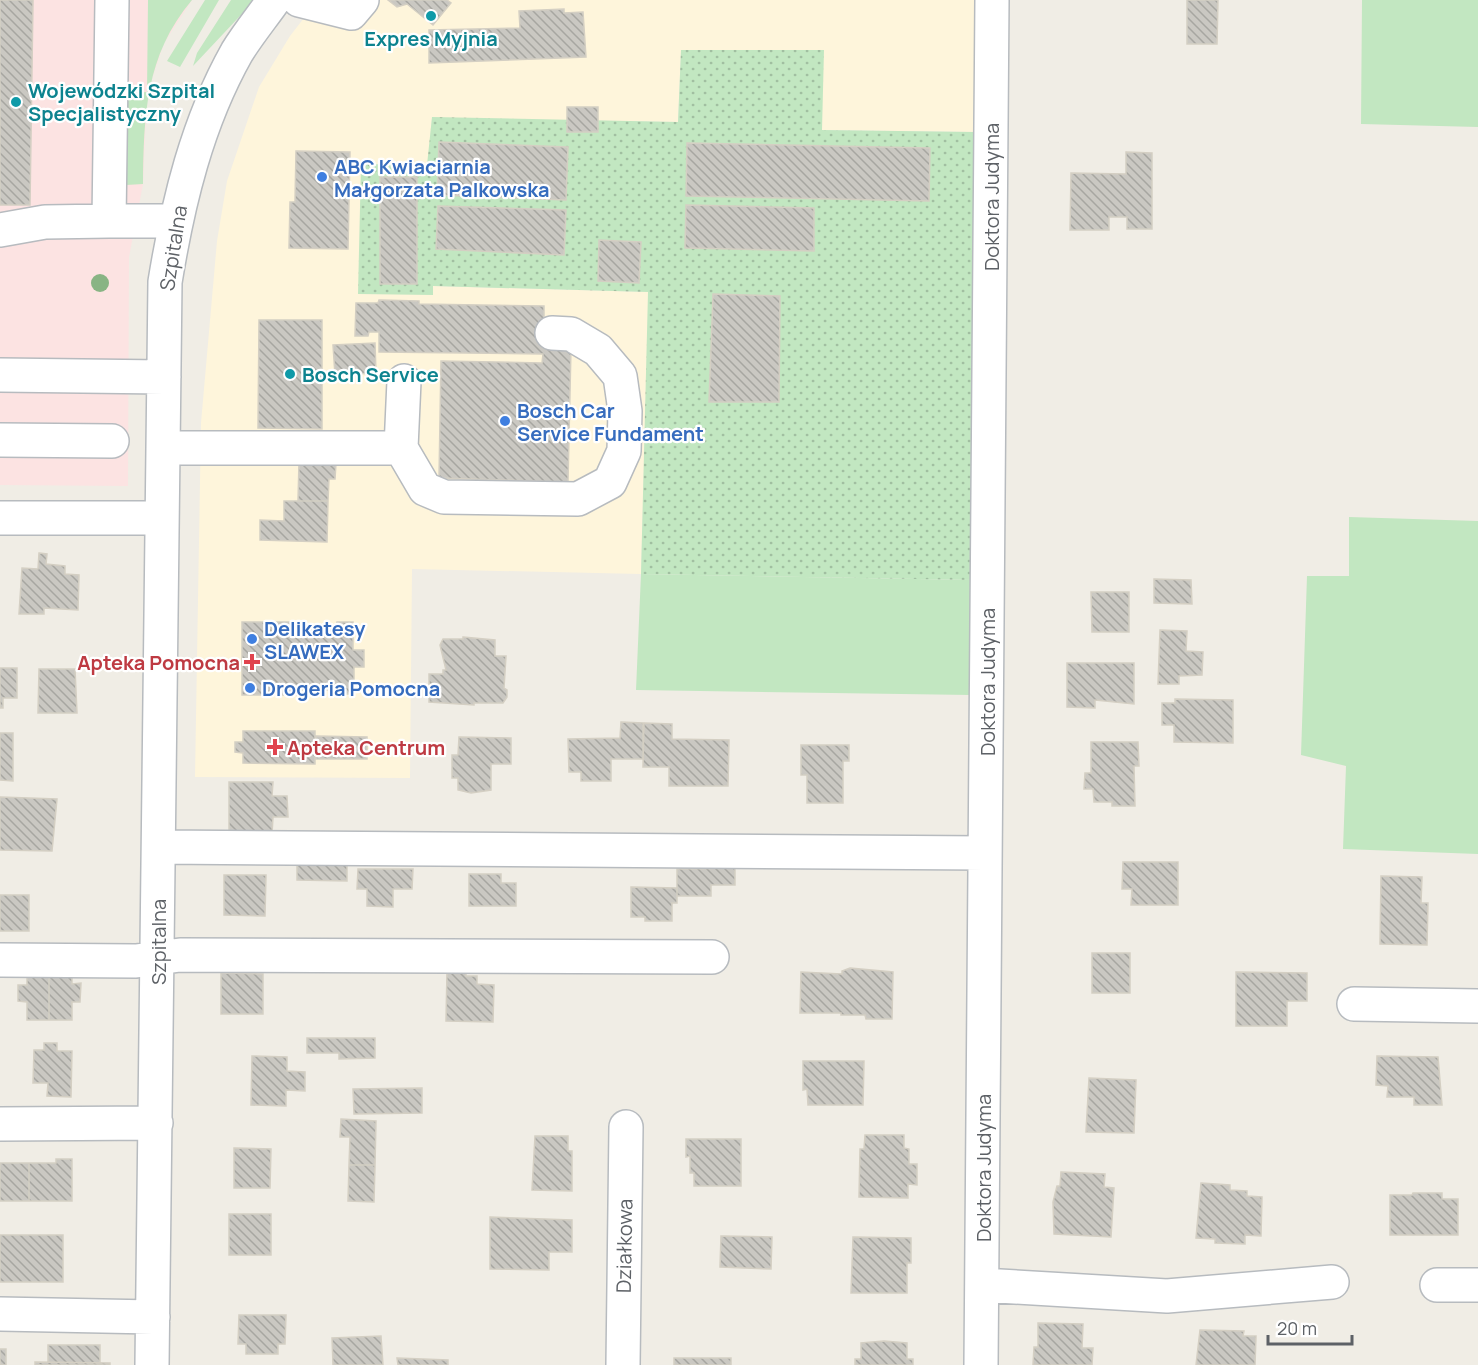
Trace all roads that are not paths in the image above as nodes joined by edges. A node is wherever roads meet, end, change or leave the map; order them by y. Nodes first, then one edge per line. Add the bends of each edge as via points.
1 (112, 0) edge
2 (274, 0) edge
3 (299, 0) edge
4 (362, 0) edge
5 (993, 0) edge
6 (109, 220) junction
7 (175, 220) junction
8 (0, 230) edge
9 (552, 333) dead end
10 (0, 375) edge
11 (164, 377) junction
12 (404, 381) dead end
13 (0, 440) edge
14 (112, 441) dead end
15 (163, 448) junction
16 (401, 448) junction
17 (0, 518) edge
18 (162, 518) junction
19 (159, 847) junction
20 (985, 853) junction
21 (712, 957) dead end
22 (159, 958) junction
23 (0, 960) edge
24 (1354, 1004) dead end
25 (1478, 1006) edge
26 (156, 1123) junction
27 (0, 1125) edge
28 (626, 1127) dead end
29 (1332, 1282) dead end
30 (982, 1285) junction
31 (1437, 1285) dead end
32 (1478, 1285) edge
33 (0, 1314) edge
34 (153, 1317) junction
35 (152, 1365) edge
36 (623, 1365) edge
37 (981, 1365) edge

1 - 6 street
2 - 7 street, Szpitalna via 238,51 211,105
3 - 4 street via 351,13
5 - 20 street, Doktora Judyma
6 - 7 street
6 - 8 street via 45,222
7 - 11 street, Szpitalna via 165,282
9 - 16 street via 571,334 598,350 620,376 625,411 624,451 610,482 578,499 444,497 425,489
10 - 11 street
11 - 15 street, Szpitalna
12 - 16 street
13 - 14 street
15 - 16 street
15 - 18 street, Szpitalna
17 - 18 street
18 - 19 street, Szpitalna
19 - 20 street
19 - 22 street, Szpitalna
20 - 30 street, Doktora Judyma
21 - 22 street
22 - 23 street via 136,962
22 - 26 street, Szpitalna
24 - 25 street
26 - 27 street
26 - 34 street, Szpitalna
28 - 36 street, Działkowa
29 - 30 street via 1167,1296
30 - 37 street, Doktora Judyma
31 - 32 street
33 - 34 street
34 - 35 street, Szpitalna

